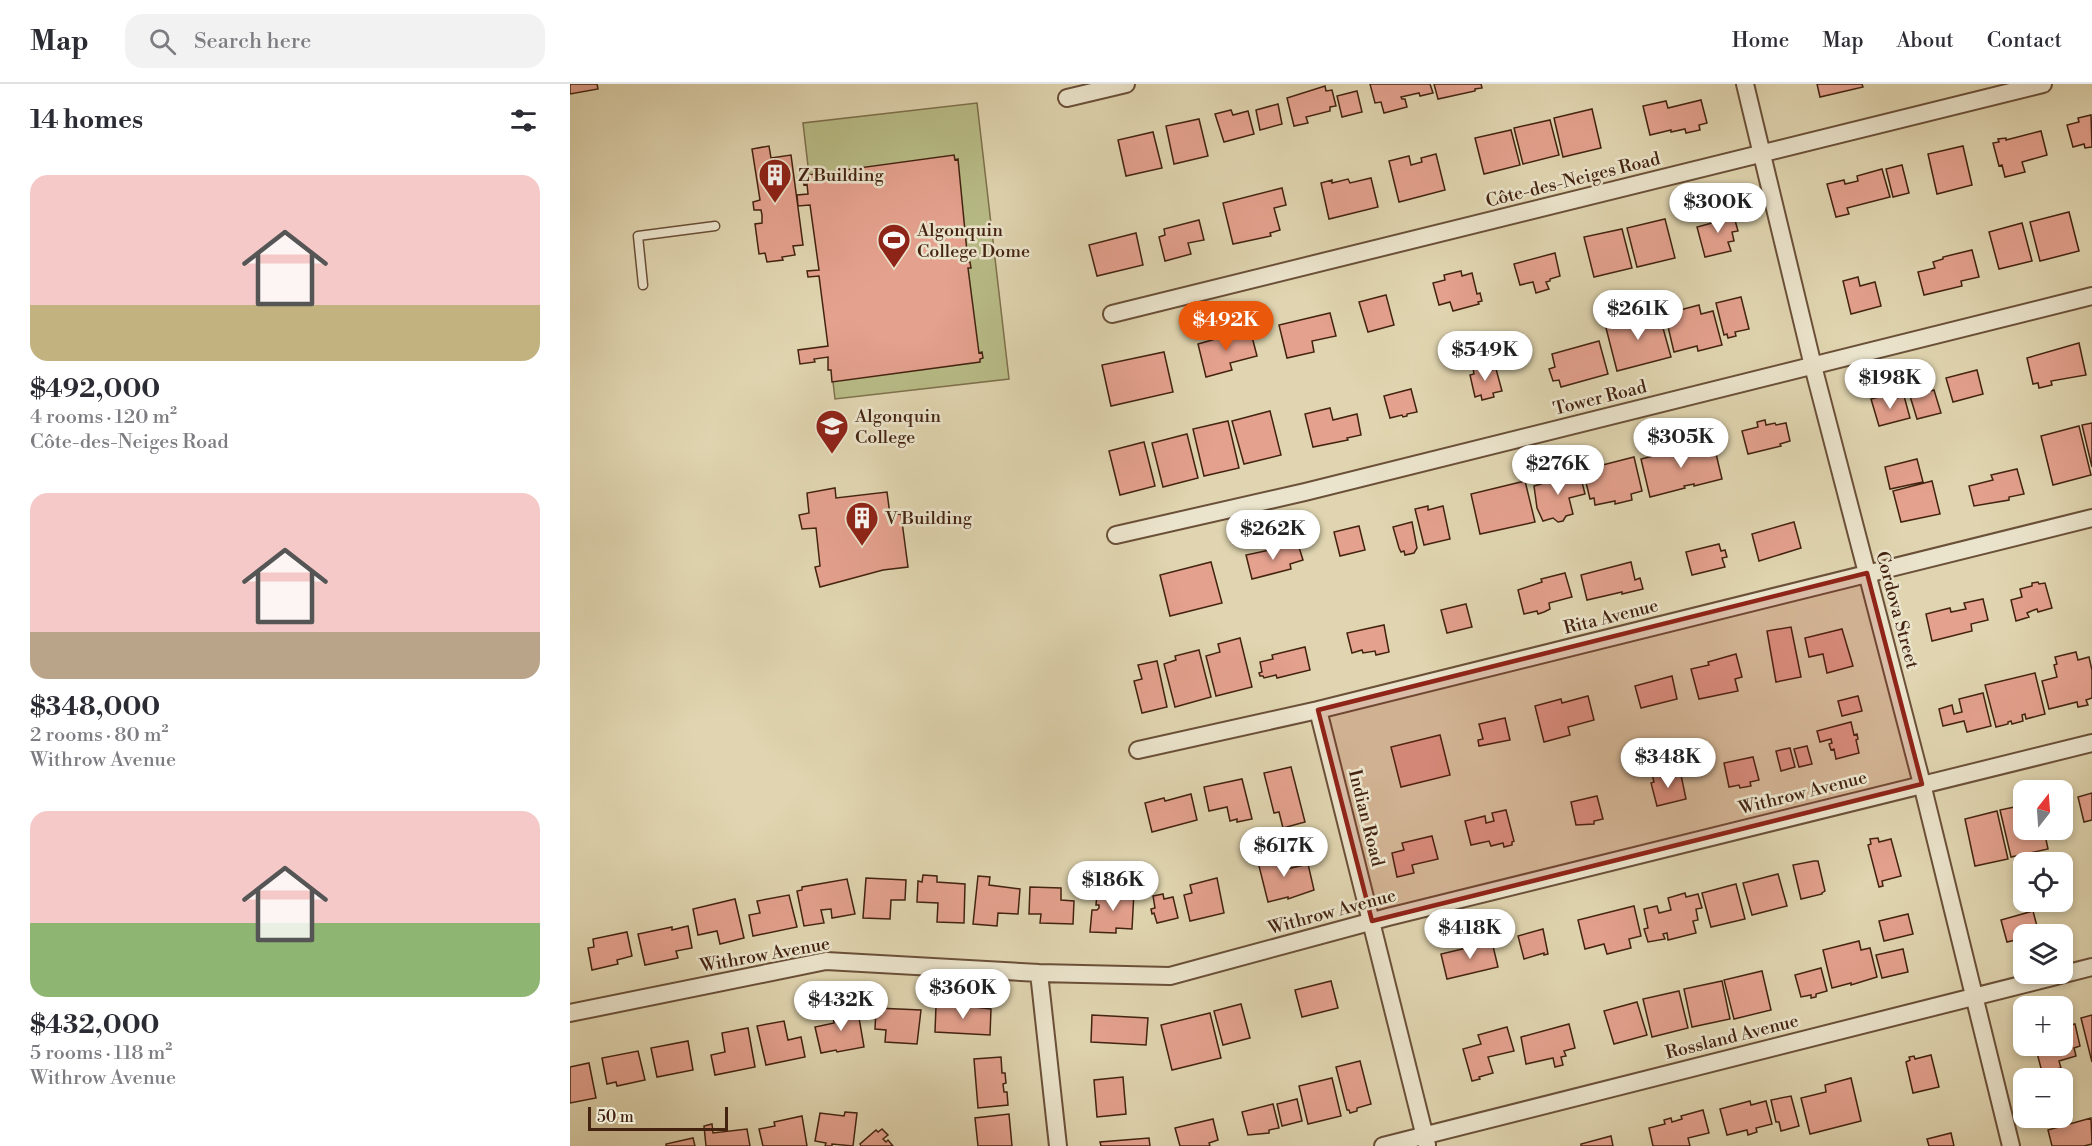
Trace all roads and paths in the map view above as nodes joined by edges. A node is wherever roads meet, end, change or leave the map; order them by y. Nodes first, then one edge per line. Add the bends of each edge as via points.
1 (1126, 84) edge
2 (1745, 84) edge
3 (2043, 84) edge
4 (1067, 98) dead end
5 (1761, 154) junction
6 (715, 226) dead end
7 (643, 285) dead end
8 (2092, 296) edge
9 (1112, 314) dead end
10 (1813, 366) junction
11 (2092, 518) edge
12 (1116, 535) dead end
13 (1867, 573) junction
14 (1318, 710) junction
15 (2092, 743) edge
16 (1138, 750) dead end
17 (1922, 784) junction
18 (1372, 921) junction
19 (2092, 967) edge
20 (1039, 973) junction
21 (1973, 996) junction
22 (570, 1013) edge
23 (1426, 1141) edge
24 (1058, 1146) edge
25 (1383, 1146) edge
26 (2011, 1146) edge

1 - 4 street
2 - 5 street, Cordova Street
3 - 5 street, Côte-des-Neiges Road
5 - 9 street, Côte-des-Neiges Road
5 - 10 street, Cordova Street
6 - 7 lane via 638,236
8 - 10 street, Tower Road
10 - 12 street, Tower Road
10 - 13 street, Cordova Street
11 - 13 street, Rita Avenue
13 - 14 street, Rita Avenue
13 - 17 street, Cordova Street
14 - 16 street, Rita Avenue
14 - 18 street, Indian Road
15 - 17 street, Withrow Avenue
17 - 18 street, Withrow Avenue
17 - 21 street, Cordova Street
18 - 20 street, Withrow Avenue via 1170,976
18 - 23 street, Indian Road
19 - 21 street, Rossland Avenue
20 - 22 street, Withrow Avenue via 826,961
20 - 24 street
21 - 23 street, Rossland Avenue
21 - 26 street, Cordova Street
23 - 25 street, Rossland Avenue

